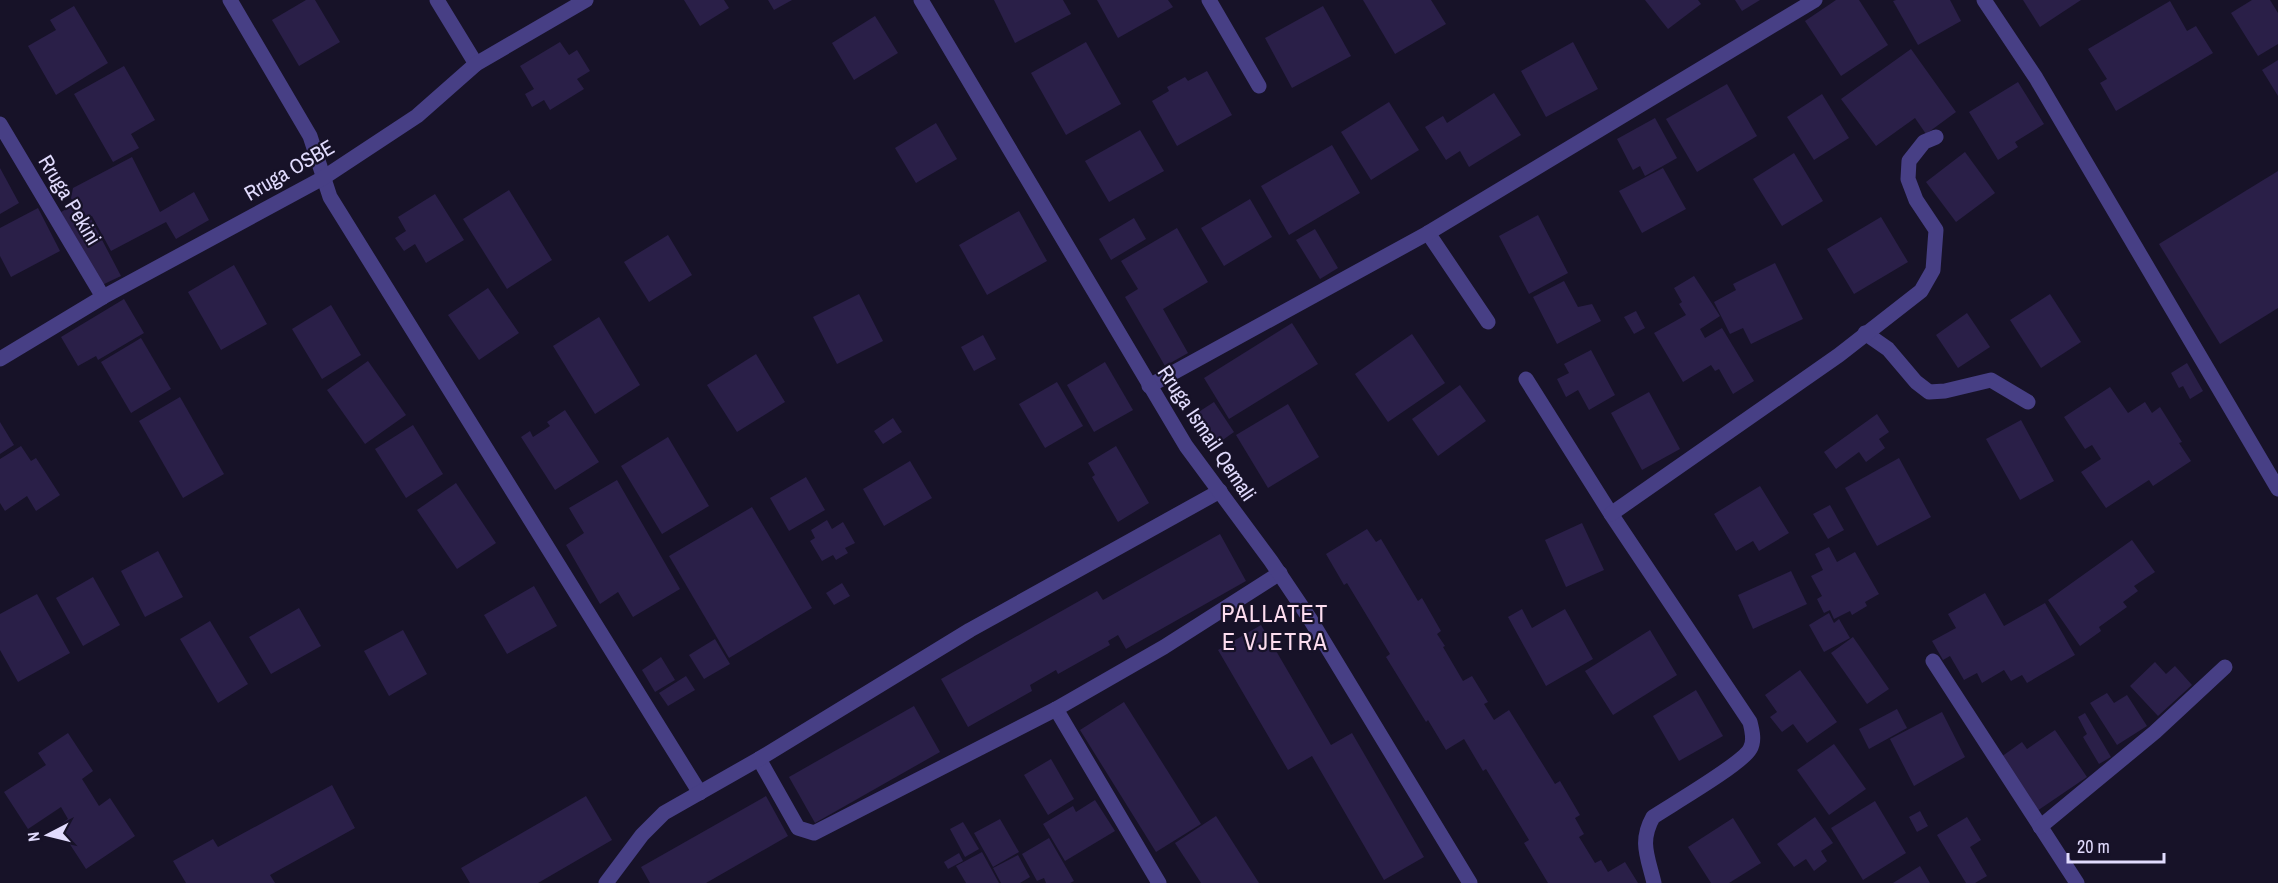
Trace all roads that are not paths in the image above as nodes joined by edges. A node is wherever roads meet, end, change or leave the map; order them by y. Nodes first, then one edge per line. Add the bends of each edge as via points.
1 (230, 0) edge
2 (437, 0) edge
3 (586, 0) edge
4 (921, 0) edge
5 (1209, 0) edge
6 (1815, 0) edge
7 (1984, 0) edge
8 (476, 64) junction
9 (1259, 86) dead end
10 (0, 124) edge
11 (1936, 136) dead end
12 (323, 177) junction
13 (1428, 233) junction
14 (103, 297) junction
15 (1488, 322) dead end
16 (1865, 333) junction
17 (0, 359) edge
18 (1526, 379) dead end
19 (1149, 387) junction
20 (2028, 402) dead end
21 (2278, 489) edge
22 (1220, 491) junction
23 (1611, 514) junction
24 (1280, 573) junction
25 (1933, 661) dead end
26 (2226, 667) dead end
27 (1056, 709) junction
28 (759, 759) junction
29 (700, 793) junction
30 (2040, 827) junction
31 (606, 883) edge
32 (1159, 883) edge
33 (1470, 883) edge
34 (1654, 883) edge
35 (2077, 883) edge

1 - 12 street via 310,136
2 - 8 street
3 - 8 street, Rruga OSBE
4 - 19 street, Rruga Ismail Qemali
5 - 9 street
6 - 13 street
7 - 21 street via 2036,78
8 - 12 street, Rruga OSBE via 417,116
10 - 14 street, Rruga Pekini
11 - 16 street via 1924,142 1908,160 1908,179 1916,200 1936,230 1933,270 1921,291
12 - 14 street, Rruga OSBE
12 - 29 street via 330,197
13 - 15 street
13 - 19 street
14 - 17 street, Rruga OSBE
16 - 20 street via 1888,349 1929,392 1945,392 1991,380
16 - 23 street
18 - 23 street
19 - 22 street, Rruga Ismail Qemali via 1185,446
22 - 24 street, Rruga Ismail Qemali
22 - 28 street via 970,630
23 - 34 street via 1750,722 1753,735 1750,749 1737,762 1653,817 1646,831 1645,848
24 - 27 street via 1164,647
24 - 33 street, Rruga Ismail Qemali
25 - 30 street
26 - 30 street
27 - 28 street via 814,833 798,828
27 - 32 street
28 - 29 street
29 - 31 street via 664,813
30 - 35 street

